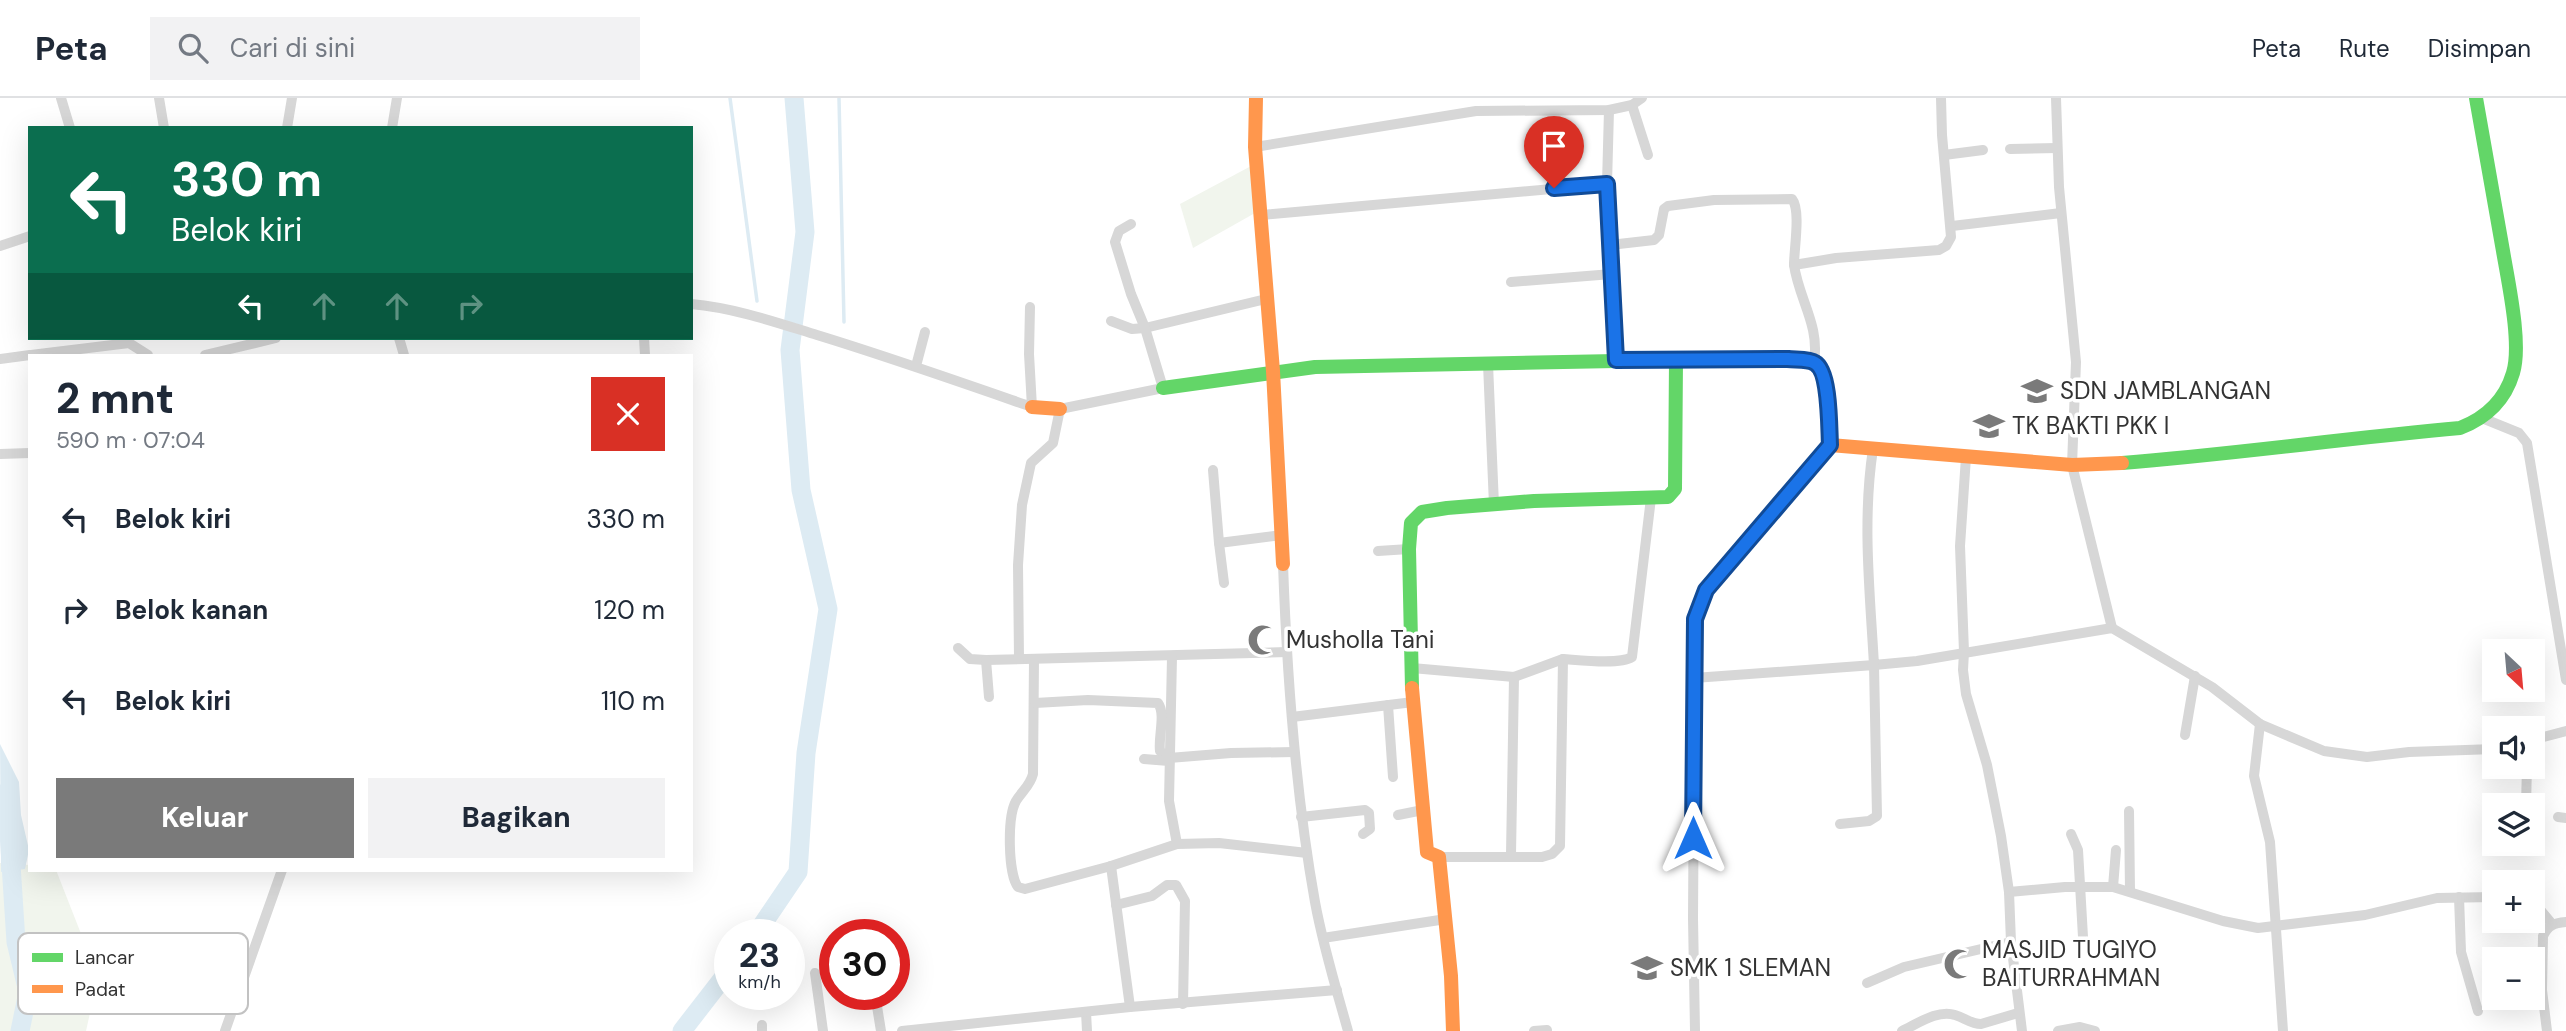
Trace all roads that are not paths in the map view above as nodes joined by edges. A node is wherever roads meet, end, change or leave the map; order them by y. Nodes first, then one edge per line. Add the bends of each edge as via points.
1 (61, 98) edge
2 (159, 98) edge
3 (292, 98) edge
4 (397, 98) edge
5 (1256, 98) edge
6 (1643, 98) edge
7 (1941, 98) edge
8 (2056, 98) edge
9 (2476, 98) edge
10 (1633, 104) junction
11 (1609, 110) junction
12 (69, 126) edge
13 (164, 126) edge
14 (287, 126) edge
15 (392, 126) edge
16 (1255, 147) junction
17 (2057, 148) junction
18 (2010, 149) dead end
19 (1983, 150) dead end
20 (1648, 155) dead end
21 (1944, 155) junction
22 (1607, 184) junction
23 (2061, 213) junction
24 (1262, 215) junction
25 (1131, 224) dead end
26 (1952, 226) junction
27 (28, 237) edge
28 (0, 246) edge
29 (1610, 246) junction
30 (1794, 265) junction
31 (1612, 274) junction
32 (1511, 282) dead end
33 (1266, 299) junction
34 (693, 304) edge
35 (1030, 307) dead end
36 (1111, 321) dead end
37 (1145, 328) junction
38 (925, 332) dead end
39 (265, 340) edge
40 (38, 354) edge
41 (146, 354) edge
42 (209, 354) edge
43 (28, 355) edge
44 (0, 359) edge
45 (1616, 360) junction
46 (1676, 360) junction
47 (1814, 362) junction
48 (1488, 364) junction
49 (916, 366) junction
50 (1273, 371) junction
51 (1163, 388) junction
52 (1032, 407) junction
53 (1060, 408) junction
54 (2482, 418) junction
55 (1830, 445) junction
56 (1873, 449) junction
57 (28, 453) edge
58 (0, 454) edge
59 (1966, 457) junction
60 (2072, 465) junction
61 (1213, 470) dead end
62 (1651, 498) junction
63 (1494, 505) junction
64 (1282, 535) junction
65 (1219, 543) junction
66 (1409, 549) junction
67 (1378, 551) dead end
68 (1283, 564) joint
69 (1224, 583) dead end
70 (2112, 628) junction
71 (958, 648) dead end
72 (1287, 652) junction
73 (1964, 652) junction
74 (1171, 657) junction
75 (1019, 659) junction
76 (1034, 659) junction
77 (1563, 659) junction
78 (986, 660) junction
79 (1874, 665) junction
80 (1412, 668) junction
81 (2194, 676) junction
82 (1514, 677) junction
83 (1694, 678) junction
84 (2566, 680) edge
85 (989, 697) dead end
86 (1413, 702) junction
87 (1035, 703) junction
88 (1388, 705) junction
89 (1292, 717) junction
90 (2260, 724) junction
91 (2566, 731) edge
92 (2185, 735) dead end
93 (2545, 737) edge
94 (2482, 749) edge
95 (1294, 752) junction
96 (1144, 759) dead end
97 (1169, 760) junction
98 (1393, 777) dead end
99 (1423, 810) junction
100 (2129, 811) dead end
101 (1398, 815) dead end
102 (1301, 817) junction
103 (1840, 824) dead end
104 (1363, 834) dead end
105 (2071, 834) dead end
106 (1177, 844) junction
107 (2116, 850) dead end
108 (1307, 853) junction
109 (1511, 855) junction
110 (1439, 857) junction
111 (1111, 866) junction
112 (281, 872) edge
113 (2079, 887) junction
114 (2113, 887) junction
115 (2130, 891) junction
116 (2009, 892) junction
117 (2459, 897) junction
118 (2482, 897) edge
119 (1116, 905) junction
120 (2545, 916) edge
121 (1446, 919) junction
122 (2566, 922) edge
123 (2552, 924) junction
124 (2275, 928) junction
125 (2083, 937) dead end
126 (1323, 938) junction
127 (2011, 942) junction
128 (248, 968) edge
129 (815, 973) dead end
130 (1867, 983) dead end
131 (1337, 990) junction
132 (1183, 1004) junction
133 (1130, 1007) junction
134 (877, 1010) edge
135 (2478, 1011) dead end
136 (1086, 1012) junction
137 (2018, 1013) junction
138 (232, 1014) edge
139 (990, 1026) edge
140 (1547, 1030) edge
141 (226, 1031) edge
142 (823, 1031) edge
143 (881, 1031) edge
144 (902, 1031) edge
145 (1087, 1031) edge
146 (1348, 1031) edge
147 (1453, 1031) edge
148 (1534, 1031) edge
149 (1695, 1031) edge
150 (1902, 1031) edge
151 (2022, 1031) edge
152 (2058, 1031) edge
153 (2095, 1031) edge
154 (2283, 1031) edge
155 (2547, 1031) edge

1 - 12 street
2 - 13 street
3 - 14 street
4 - 15 street
5 - 16 street
6 - 10 street
7 - 21 street
8 - 17 street
9 - 54 street via 2513,310 2515,354 2510,385
10 - 11 street
10 - 20 street
11 - 16 street via 1476,111
11 - 22 street
16 - 24 street
17 - 18 street
17 - 23 street
19 - 21 street
21 - 26 street
22 - 24 street
22 - 29 street
23 - 26 street
23 - 60 street via 2076,362
24 - 33 street
25 - 37 street via 1119,231 1115,242
26 - 30 street via 1951,237 1939,250
27 - 28 street
29 - 30 street via 1654,240 1668,206 1791,199 1797,215
29 - 31 street
30 - 47 street via 1814,329
31 - 32 street
31 - 45 street
33 - 37 street
33 - 50 street
34 - 49 street via 774,321
35 - 52 street
36 - 37 street via 1132,329
37 - 51 street
38 - 49 street
39 - 42 street
40 - 41 street via 129,343
43 - 44 street
45 - 46 street
45 - 48 street
46 - 47 street
46 - 62 street via 1675,489 1668,497
47 - 55 street via 1826,386
48 - 50 street
48 - 63 street
49 - 52 street
50 - 51 street
50 - 64 street
51 - 53 street
52 - 53 street
53 - 75 street via 1053,443 1031,463 1022,505
54 - 60 street via 2460,428 2225,455
54 - 84 street via 2519,433 2527,443
55 - 56 street
55 - 83 street via 1706,590 1695,619
56 - 59 street
56 - 79 street via 1867,566
57 - 58 street
59 - 60 street
59 - 73 street via 1960,546
60 - 70 street
61 - 65 street
62 - 63 street
62 - 77 street via 1632,657
63 - 66 street via 1422,512 1411,523
64 - 65 street
64 - 68 street
65 - 69 street
66 - 67 street
66 - 80 street
68 - 72 street
70 - 73 street
70 - 81 street
71 - 78 street via 970,659
72 - 74 street
72 - 89 street
73 - 79 street
73 - 116 street via 1966,694 1987,765
74 - 76 street
74 - 97 street
75 - 76 street
75 - 78 street
76 - 87 street
77 - 82 street
77 - 109 street via 1560,846 1542,857
78 - 85 street
79 - 83 street
79 - 103 street via 1877,816
80 - 82 street
80 - 86 street
81 - 90 street
81 - 92 street
82 - 109 street
83 - 149 street
86 - 88 street
86 - 99 street
87 - 97 street via 1158,703 1162,709 1160,751
87 - 111 street via 1033,774 1016,801 1010,835 1015,883 1025,889
88 - 89 street
88 - 98 street
89 - 95 street
90 - 94 street via 2336,754 2367,757
90 - 124 street via 2254,776 2270,842
91 - 93 street
95 - 97 street
95 - 102 street
96 - 97 street
97 - 106 street via 1169,801
99 - 101 street
99 - 110 street via 1427,852
100 - 115 street
102 - 104 street via 1365,810 1371,819
102 - 108 street
105 - 113 street via 2078,850
106 - 108 street via 1219,843
106 - 111 street
107 - 114 street
108 - 126 street
109 - 110 street
110 - 121 street
111 - 119 street
112 - 128 street
113 - 114 street
113 - 116 street
113 - 125 street
114 - 115 street
115 - 124 street via 2241,926
116 - 127 street
117 - 118 street
117 - 124 street
117 - 135 street via 2461,952
119 - 132 street via 1152,896 1167,885 1181,890 1185,901
119 - 133 street
120 - 123 street
121 - 126 street
121 - 147 street
122 - 123 street
123 - 155 street via 2543,936
124 - 154 street
126 - 131 street
127 - 130 street via 1904,967
127 - 137 street
129 - 142 street
131 - 132 street
131 - 146 street
132 - 133 street
133 - 136 street
134 - 143 street
136 - 139 street
136 - 145 street
137 - 150 street via 1981,1024 1947,1013
137 - 151 street
138 - 141 street
139 - 144 street
140 - 148 street
152 - 153 street via 2080,1027

